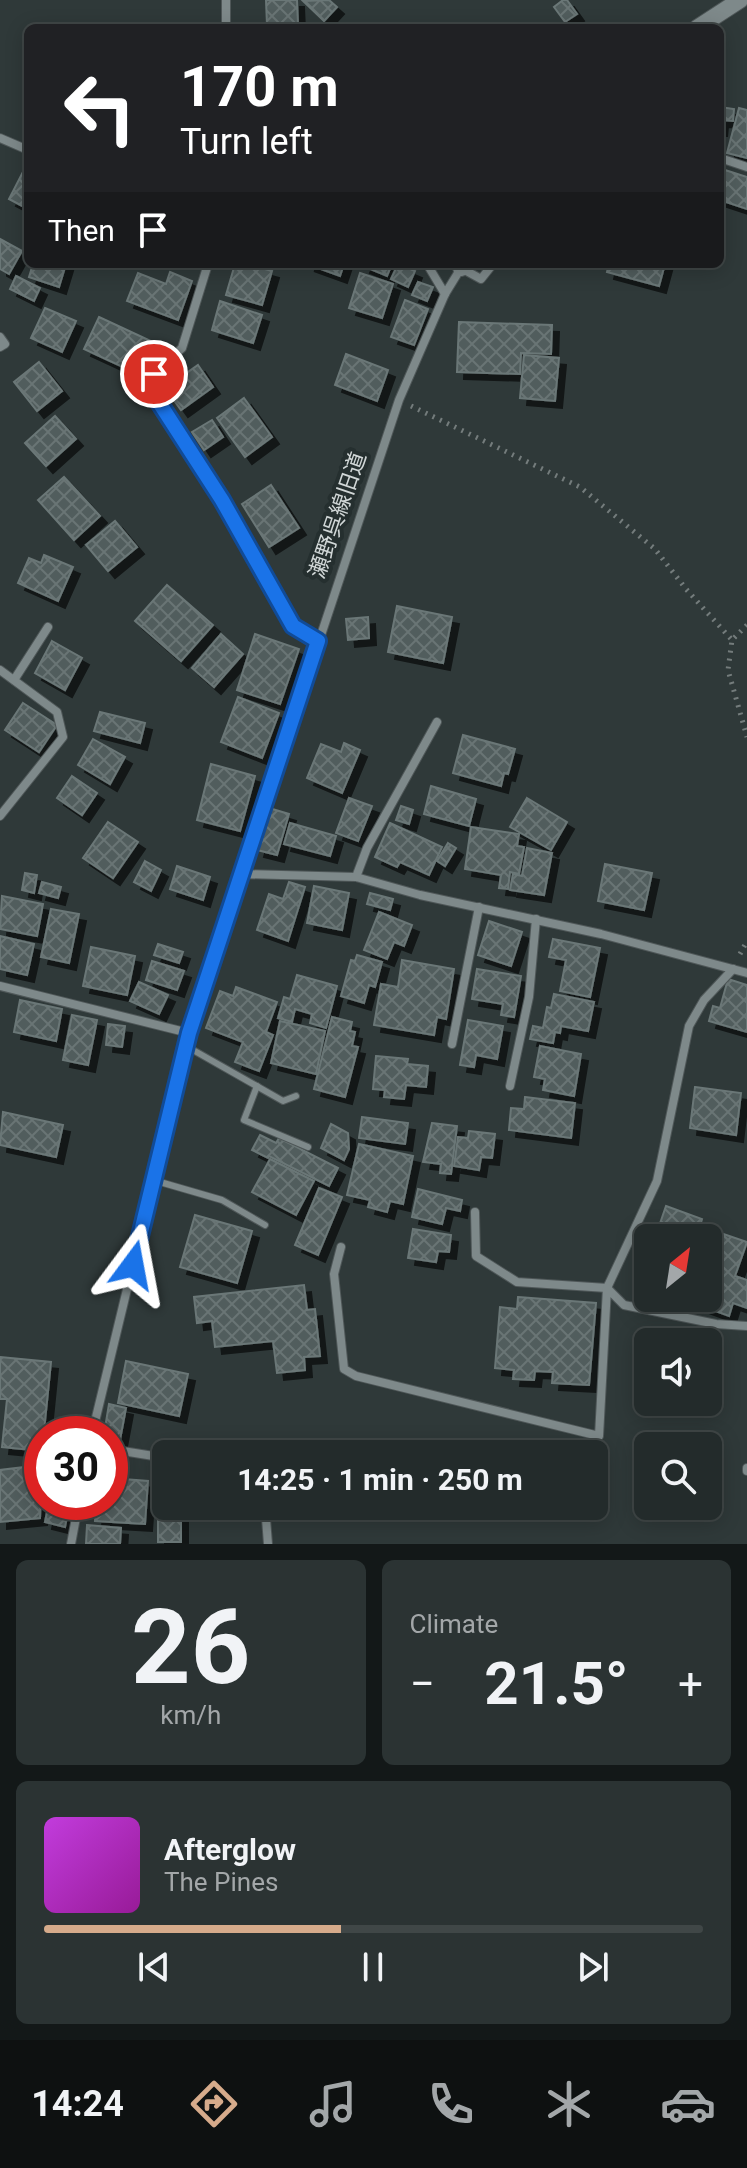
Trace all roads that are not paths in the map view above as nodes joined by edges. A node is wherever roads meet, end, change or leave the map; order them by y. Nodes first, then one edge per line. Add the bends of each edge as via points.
1 (226, 0) edge
2 (740, 0) edge
3 (226, 24) edge
4 (703, 24) edge
5 (0, 138) edge
6 (24, 148) edge
7 (724, 159) edge
8 (747, 167) edge
9 (207, 268) edge
10 (429, 268) edge
11 (461, 268) edge
12 (465, 268) edge
13 (490, 268) edge
14 (445, 294) junction
15 (0, 337) edge
16 (0, 347) edge
17 (48, 627) dead end
18 (318, 641) junction
19 (0, 670) edge
20 (14, 680) junction
21 (437, 722) dead end
22 (0, 816) edge
23 (240, 874) junction
24 (356, 877) junction
25 (479, 907) junction
26 (536, 919) junction
27 (733, 969) junction
28 (747, 973) edge
29 (0, 986) edge
30 (189, 1033) junction
31 (452, 1044) dead end
32 (186, 1046) junction
33 (257, 1086) junction
34 (510, 1086) dead end
35 (296, 1096) dead end
36 (308, 1147) dead end
37 (153, 1180) junction
38 (475, 1212) dead end
39 (265, 1225) dead end
40 (341, 1247) dead end
41 (607, 1288) junction
42 (747, 1326) edge
43 (96, 1416) edge
44 (128, 1452) edge
45 (152, 1456) edge
46 (76, 1520) edge
47 (266, 1520) edge
48 (71, 1544) edge
49 (268, 1544) edge

1 - 3 street
2 - 4 street
5 - 6 street
7 - 8 street
9 - 18 street via 182,348 154,374 151,390 222,500 293,626
10 - 14 street
11 - 14 street, 瀬野呉線旧道
12 - 13 street via 481,279
14 - 18 street, 瀬野呉線旧道 via 399,400
15 - 16 street via 5,344
17 - 20 street
18 - 23 street, 瀬野呉線旧道
19 - 20 street
20 - 22 street via 57,712 63,737
21 - 24 street
23 - 24 street
23 - 30 street, 瀬野呉線旧道
24 - 25 street
25 - 26 street
25 - 31 street
26 - 27 street
26 - 34 street via 529,997
27 - 28 street
27 - 41 street via 704,1000 689,1026 657,1181
29 - 30 street
30 - 32 street, 瀬野呉線旧道
32 - 33 lane
32 - 37 street, 瀬野呉線旧道
33 - 35 lane via 283,1101
33 - 36 lane via 244,1120
37 - 39 lane via 222,1200
37 - 43 street, 瀬野呉線旧道
38 - 41 street via 476,1256 517,1282
40 - 41 street via 334,1274 344,1369 599,1436
41 - 42 street via 624,1305
44 - 45 street
46 - 48 street
47 - 49 street

